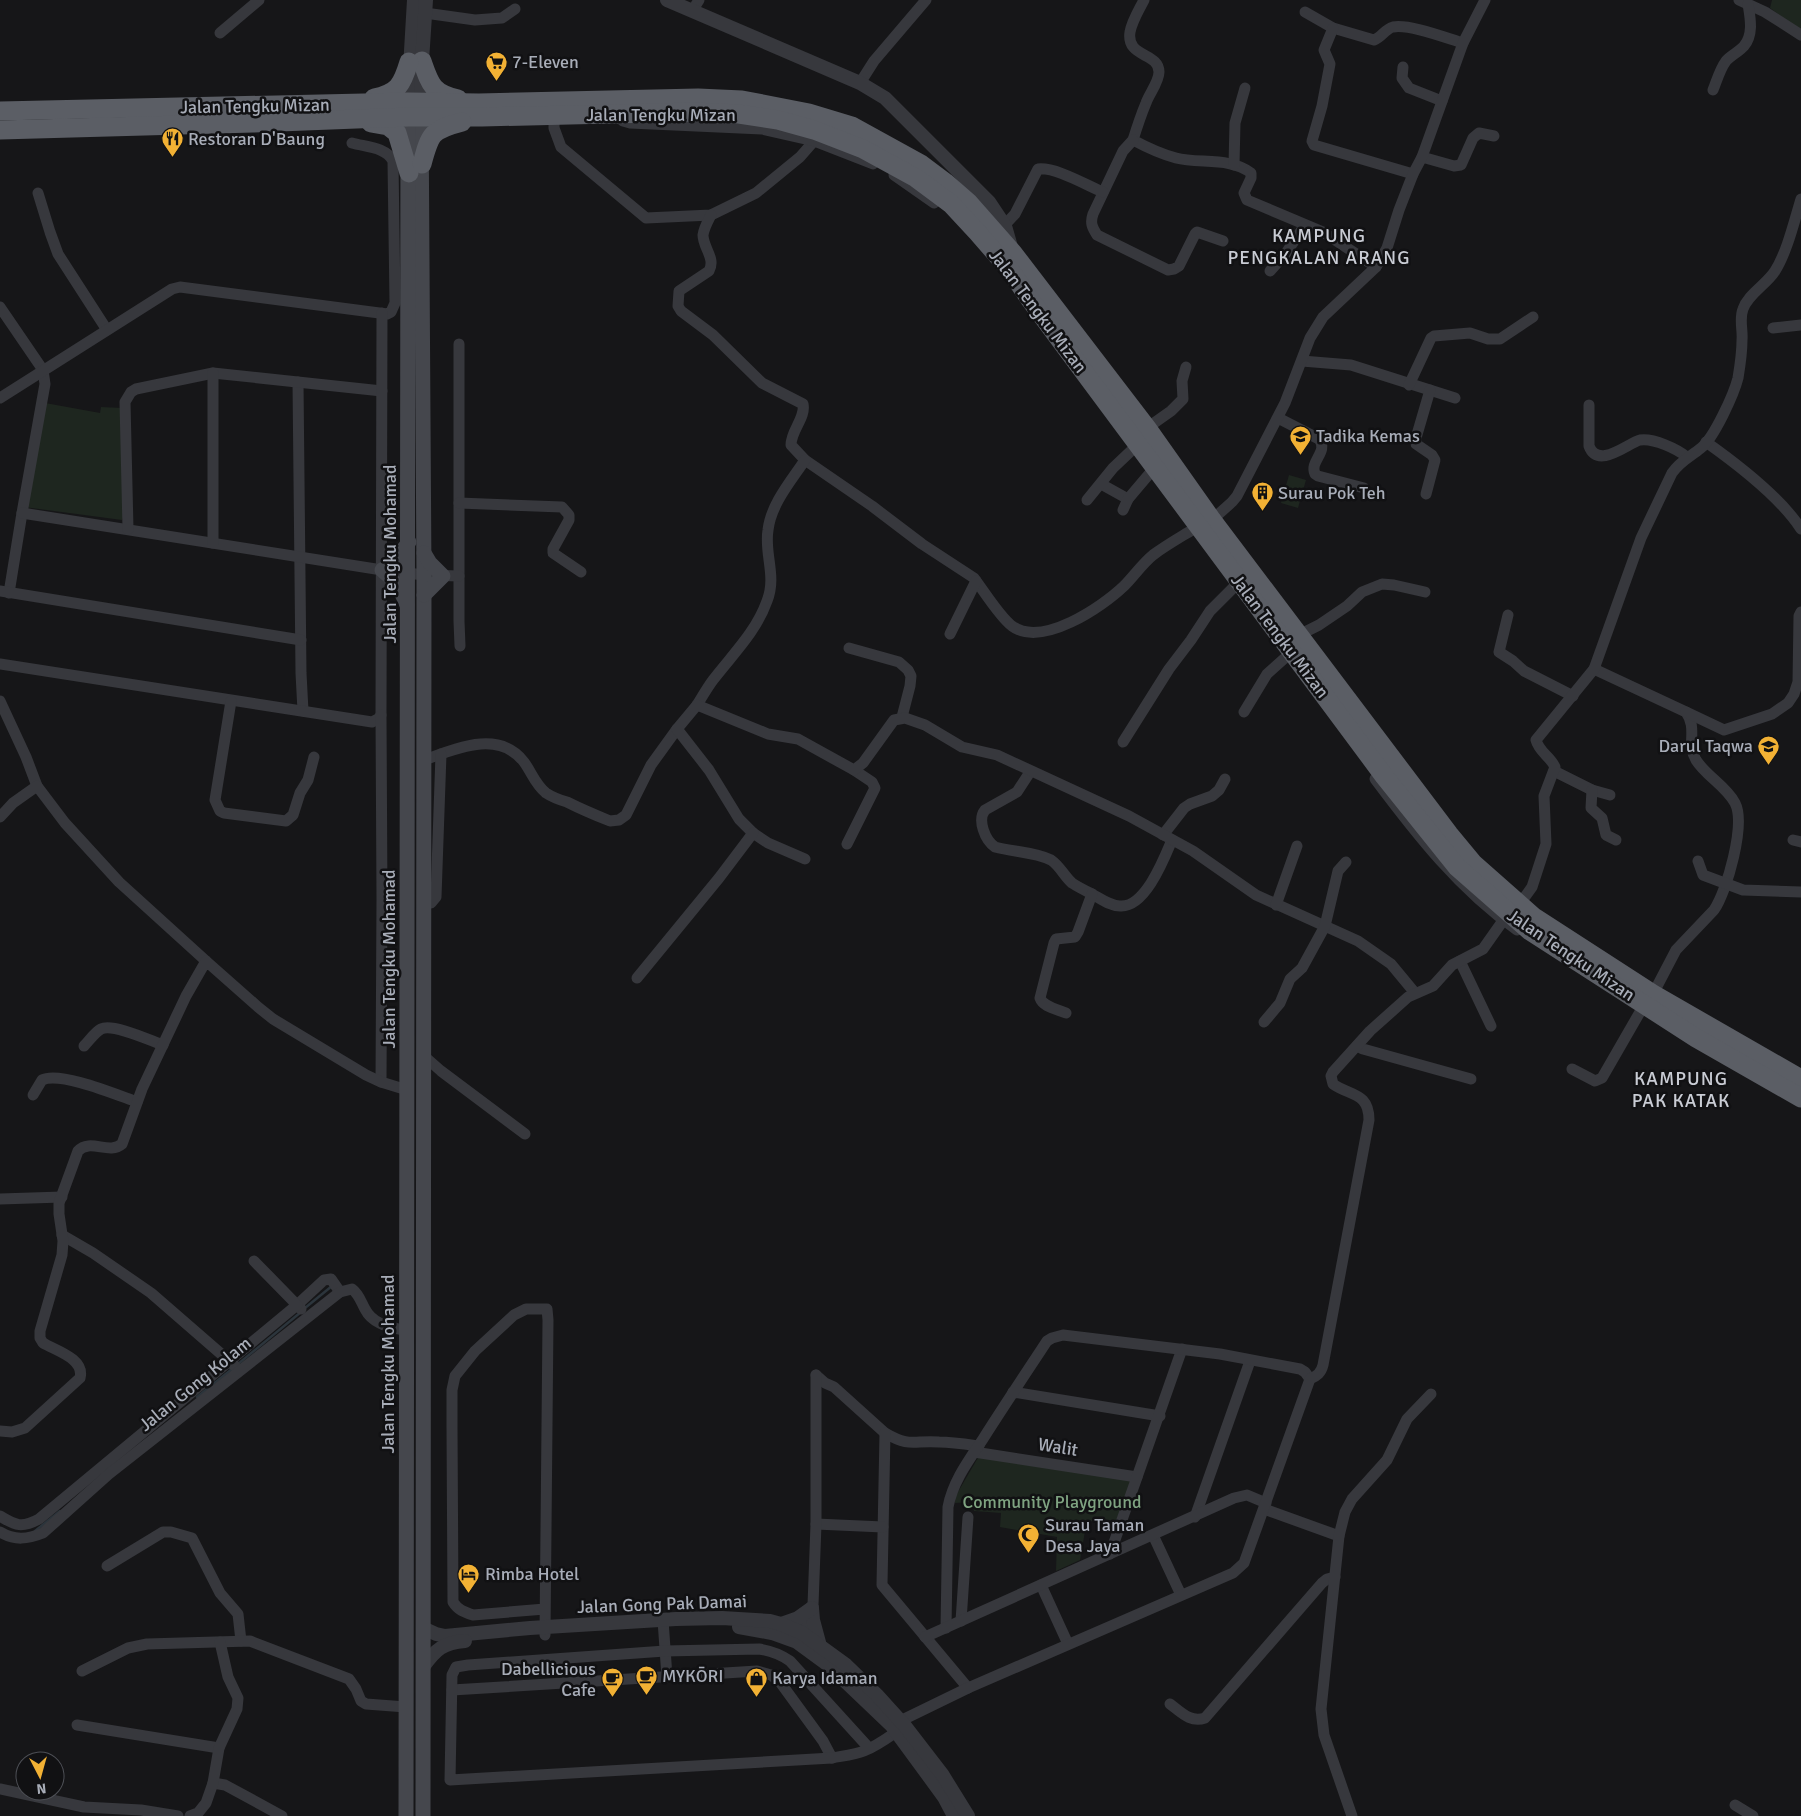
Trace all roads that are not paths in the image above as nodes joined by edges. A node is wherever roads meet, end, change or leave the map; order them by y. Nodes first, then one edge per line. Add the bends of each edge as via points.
1 (259, 0) edge
2 (414, 0) edge
3 (667, 0) edge
4 (926, 0) edge
5 (1144, 0) edge
6 (1485, 0) edge
7 (1744, 2) edge
8 (245, 5) edge
9 (696, 5) edge
10 (425, 6) edge
11 (515, 9) dead end
12 (1304, 12) dead end
13 (1333, 28) junction
14 (220, 33) dead end
15 (1801, 35) edge
16 (1463, 43) junction
17 (416, 62) junction
18 (1403, 67) dead end
19 (860, 83) junction
20 (1245, 88) dead end
21 (1713, 90) dead end
22 (1442, 101) junction
23 (415, 110) junction
24 (481, 110) junction
25 (0, 111) edge
26 (343, 111) junction
27 (617, 114) junction
28 (554, 116) junction
29 (0, 130) edge
30 (1494, 136) dead end
31 (1133, 140) junction
32 (814, 141) junction
33 (352, 144) dead end
34 (1422, 157) junction
35 (1234, 165) junction
36 (416, 169) junction
37 (1413, 174) junction
38 (1103, 192) junction
39 (38, 193) dead end
40 (1801, 199) edge
41 (710, 215) junction
42 (1305, 225) junction
43 (1000, 230) junction
44 (1223, 241) dead end
45 (1376, 267) junction
46 (1270, 271) dead end
47 (0, 307) edge
48 (382, 313) junction
49 (1533, 318) dead end
50 (1801, 325) edge
51 (1773, 328) dead end
52 (107, 330) junction
53 (459, 344) dead end
54 (1302, 361) junction
55 (1186, 367) dead end
56 (43, 370) junction
57 (213, 373) junction
58 (298, 382) junction
59 (1409, 384) junction
60 (1430, 390) junction
61 (382, 391) junction
62 (0, 398) edge
63 (1455, 398) dead end
64 (1588, 405) dead end
65 (1278, 418) junction
66 (1147, 428) junction
67 (1706, 442) junction
68 (1132, 450) junction
69 (1687, 457) junction
70 (804, 460) junction
71 (1150, 473) junction
72 (1101, 484) junction
73 (1364, 488) dead end
74 (1426, 494) dead end
75 (1087, 500) dead end
76 (459, 503) junction
77 (22, 512) junction
78 (1212, 520) junction
79 (128, 529) junction
80 (1801, 529) edge
81 (1192, 530) junction
82 (409, 542) junction
83 (213, 543) junction
84 (424, 553) junction
85 (301, 557) junction
86 (382, 570) junction
87 (581, 572) dead end
88 (408, 574) junction
89 (424, 575) junction
90 (443, 576) junction
91 (459, 576) junction
92 (976, 581) junction
93 (1234, 587) junction
94 (4, 592) edge
95 (1425, 592) dead end
96 (424, 595) junction
97 (408, 608) junction
98 (1801, 612) edge
99 (1508, 615) dead end
100 (950, 634) dead end
101 (1299, 635) junction
102 (301, 640) junction
103 (460, 646) dead end
104 (849, 648) dead end
105 (1286, 657) junction
106 (0, 664) edge
107 (1594, 669) junction
108 (1574, 696) junction
109 (0, 701) edge
110 (231, 701) junction
111 (697, 705) junction
112 (303, 711) junction
113 (1244, 712) dead end
114 (1686, 712) junction
115 (381, 715) junction
116 (902, 717) junction
117 (677, 729) junction
118 (1123, 742) dead end
119 (441, 754) junction
120 (314, 757) dead end
121 (424, 760) junction
122 (854, 770) junction
123 (1554, 771) junction
124 (1030, 772) junction
125 (1225, 779) dead end
126 (37, 786) junction
127 (1592, 790) junction
128 (1610, 795) dead end
129 (0, 817) edge
130 (753, 833) junction
131 (1167, 837) junction
132 (1616, 840) dead end
133 (847, 844) dead end
134 (1297, 846) dead end
135 (805, 859) dead end
136 (1698, 861) dead end
137 (1346, 862) dead end
138 (1728, 883) junction
139 (1801, 892) edge
140 (1092, 894) junction
141 (424, 903) junction
142 (1276, 905) junction
143 (1510, 913) junction
144 (1325, 926) junction
145 (206, 961) junction
146 (1460, 961) junction
147 (637, 978) dead end
148 (1415, 993) junction
149 (1653, 994) junction
150 (1640, 1012) junction
151 (1066, 1013) dead end
152 (1264, 1022) dead end
153 (1491, 1026) dead end
154 (163, 1045) junction
155 (84, 1046) dead end
156 (1357, 1046) junction
157 (424, 1056) junction
158 (1572, 1069) dead end
159 (1471, 1079) dead end
160 (1801, 1079) edge
161 (381, 1082) junction
162 (407, 1090) junction
163 (33, 1095) dead end
164 (1801, 1098) edge
165 (137, 1102) junction
166 (1801, 1106) edge
167 (525, 1134) dead end
168 (62, 1196) junction
169 (0, 1199) edge
170 (62, 1235) junction
171 (254, 1261) dead end
172 (337, 1287) junction
173 (302, 1311) junction
174 (407, 1331) junction
175 (1182, 1349) junction
176 (1250, 1360) junction
177 (235, 1366) junction
178 (1310, 1379) junction
179 (1013, 1392) junction
180 (1431, 1394) dead end
181 (1160, 1416) junction
182 (0, 1431) edge
183 (885, 1433) junction
184 (976, 1449) junction
185 (424, 1460) junction
186 (1137, 1477) junction
187 (406, 1492) junction
188 (1264, 1506) junction
189 (55, 1514) junction
190 (0, 1516) edge
191 (968, 1517) dead end
192 (1195, 1517) junction
193 (816, 1524) junction
194 (882, 1527) junction
195 (0, 1532) edge
196 (1153, 1535) junction
197 (1339, 1536) junction
198 (1110, 1554) junction
199 (107, 1566) dead end
200 (1335, 1577) junction
201 (1041, 1585) junction
202 (1181, 1595) junction
203 (812, 1608) junction
204 (545, 1609) junction
205 (962, 1621) junction
206 (663, 1623) junction
207 (781, 1624) junction
208 (423, 1628) junction
209 (946, 1628) junction
210 (545, 1631) junction
211 (800, 1637) junction
212 (925, 1637) junction
213 (241, 1641) junction
214 (220, 1642) junction
215 (1068, 1644) junction
216 (820, 1646) junction
217 (665, 1651) junction
218 (423, 1667) junction
219 (82, 1671) dead end
220 (667, 1677) junction
221 (968, 1688) junction
222 (452, 1690) junction
223 (1170, 1704) dead end
224 (406, 1707) junction
225 (77, 1725) dead end
226 (898, 1726) junction
227 (219, 1748) junction
228 (869, 1748) junction
229 (832, 1758) junction
230 (213, 1783) junction
231 (0, 1789) edge
232 (1735, 1805) dead end
233 (196, 1815) edge
234 (178, 1816) edge
235 (282, 1816) edge
236 (406, 1816) edge
237 (423, 1816) edge
238 (954, 1816) edge
239 (968, 1816) edge
240 (1352, 1816) edge
241 (1752, 1816) edge

1 - 8 street
2 - 17 street
3 - 9 street
4 - 19 street via 874,61
5 - 31 street via 1130,31 1130,41 1133,48 1156,62 1159,70
6 - 16 street
7 - 15 street
7 - 21 street via 1749,36 1745,45 1727,60
8 - 14 street
9 - 19 street
10 - 11 street via 475,20 502,18
10 - 17 street
12 - 13 street
13 - 16 street via 1374,40 1395,27
13 - 37 street via 1324,50 1330,64 1312,141 1314,145
16 - 22 street
17 - 23 street
17 - 24 highway via 435,90
17 - 26 highway via 400,86 388,95
18 - 22 street via 1402,78 1409,88
19 - 43 street via 885,98 989,202
20 - 35 street via 1235,123
22 - 34 street
23 - 24 highway, Jalan Tengku Mizan
23 - 26 highway, Jalan Tengku Mizan
23 - 36 main road, Jalan Tengku Mohamad
24 - 28 highway, Jalan Tengku Mizan
24 - 36 highway via 435,132
24 - 43 highway, Jalan Tengku Mizan via 698,98 742,100 809,112 852,126 921,164
25 - 26 highway, Jalan Tengku Mizan
26 - 29 highway, Jalan Tengku Mizan via 253,124
26 - 36 highway via 393,129
27 - 28 highway, Jalan Tengku Mizan
27 - 32 street via 630,124 751,128
27 - 143 highway, Jalan Tengku Mizan via 739,114 787,122 863,149 916,178 951,204 1010,270 1384,776 1457,867
28 - 41 street via 554,128 561,147 641,216
30 - 34 street via 1479,133 1473,138 1461,165
31 - 35 street via 1176,158
31 - 38 street via 1123,151
32 - 41 street via 800,157 756,193
32 - 68 street via 869,162 900,179 960,225 1030,309
33 - 48 street via 385,152 390,155 394,167 395,303 390,312
34 - 37 street
35 - 42 street via 1251,173 1244,193 1247,200
36 - 82 main road, Jalan Tengku Mohamad
36 - 84 main road, Jalan Tengku Mohamad
37 - 45 street via 1387,248
38 - 43 street via 1060,173 1038,169 1016,214
38 - 44 street via 1091,221 1097,235 1161,268 1168,270 1179,266 1197,232
39 - 52 street via 58,254
40 - 67 street via 1780,263 1743,308 1738,378 1727,407
41 - 70 street via 703,235 712,266 679,290 678,306 713,334 762,383 803,404 804,411 791,445
42 - 45 street via 1323,232
42 - 46 street
43 - 66 highway, Jalan Tengku Mizan via 1013,253
45 - 54 street via 1323,317 1310,338
47 - 56 street
48 - 52 street via 180,287
48 - 61 street
49 - 59 street via 1500,339 1470,333 1434,336
50 - 51 street
52 - 56 street
53 - 76 street
54 - 59 street via 1351,365
54 - 65 street
55 - 66 street via 1182,381 1183,399
56 - 62 street
56 - 77 street via 45,391
57 - 58 street
57 - 79 street via 136,389 127,398
57 - 83 street
58 - 61 street
58 - 85 street
59 - 60 street
60 - 63 street
60 - 74 street via 1416,438 1416,444 1435,460
61 - 86 street
64 - 69 street via 1589,446 1595,453 1610,455 1647,440 1674,448
65 - 73 street via 1323,444 1313,466 1315,474
65 - 78 street via 1237,496
66 - 78 highway, Jalan Tengku Mizan
67 - 69 street
67 - 80 street via 1788,510
68 - 71 street
68 - 72 street
69 - 107 street via 1672,473 1641,538
70 - 92 street
70 - 111 street via 772,512 767,532 772,580 768,601 750,635
71 - 72 street via 1125,504
71 - 81 street
72 - 75 street
76 - 87 street via 562,507 569,520 553,553
76 - 91 street
77 - 79 street
77 - 94 street
78 - 101 highway, Jalan Tengku Mizan
79 - 83 street
81 - 92 street via 1154,554 1118,592 1080,619 1058,629 1028,632 1011,626
81 - 93 street
82 - 86 main road via 392,564
82 - 88 main road, Jalan Tengku Mohamad
83 - 85 street
84 - 89 main road, Jalan Tengku Mohamad
84 - 90 main road
85 - 86 street
85 - 102 street
86 - 88 street
86 - 97 main road via 393,578
86 - 115 street
88 - 89 street
88 - 97 main road, Jalan Tengku Mohamad
89 - 90 street
89 - 96 main road, Jalan Tengku Mohamad
90 - 91 street
90 - 96 main road
91 - 103 street
92 - 100 street
93 - 105 street
93 - 118 street via 1210,612 1169,669
94 - 102 street
95 - 101 street via 1382,584 1358,594 1347,606
96 - 121 main road, Jalan Tengku Mohamad
97 - 162 main road, Jalan Tengku Mohamad
98 - 114 street via 1798,682 1788,703 1772,714 1724,730
99 - 108 street via 1499,652 1524,671
101 - 143 highway, Jalan Tengku Mizan
102 - 112 street
104 - 116 street via 899,662 908,670 910,686
105 - 113 street via 1267,674
105 - 143 street via 1412,829 1465,888
106 - 110 street
107 - 108 street
107 - 114 street
108 - 123 street via 1536,740 1539,748 1554,763
109 - 126 street
110 - 112 street
110 - 120 street via 215,800 220,811 286,821 294,815
111 - 117 street
111 - 122 street via 768,734 798,739
112 - 115 street via 372,722
114 - 138 street via 1692,725 1695,759 1738,808 1738,829
115 - 161 street
116 - 122 street via 894,720 863,764
116 - 124 street via 925,725 962,747 998,755
117 - 119 street via 651,765 626,815 610,821 548,794 535,782 524,762 507,748 489,743
117 - 130 street via 709,770 734,812
119 - 121 street
119 - 141 street via 436,897
121 - 141 main road, Jalan Tengku Mohamad
122 - 133 street via 872,782 875,788
123 - 127 street
123 - 143 street via 1544,796 1546,844 1532,887
124 - 131 street via 1129,816
124 - 140 street via 1017,792 982,814 981,820 990,844 1053,861 1072,883
125 - 131 street via 1212,796 1184,808
126 - 129 street
126 - 145 street via 65,823 119,882
127 - 128 street
127 - 132 street via 1591,808 1602,818 1606,835
130 - 135 street
130 - 147 street
131 - 140 street via 1149,887 1130,905 1106,903
131 - 142 street
134 - 142 street
136 - 138 street via 1704,875
137 - 144 street via 1338,871
138 - 139 street via 1743,890
138 - 149 street via 1714,910 1676,950
140 - 151 street via 1075,937 1056,939 1040,998 1040,1002
141 - 157 main road, Jalan Tengku Mohamad
142 - 144 street
143 - 146 street via 1483,949
143 - 149 highway, Jalan Tengku Mizan via 1600,961
143 - 150 street via 1574,970
143 - 164 highway, Jalan Tengku Mizan via 1530,931 1696,1038
144 - 148 street via 1358,941 1386,959
144 - 152 street via 1302,968 1290,979 1280,1003
145 - 154 street
145 - 161 street via 273,1019
146 - 148 street via 1452,965 1434,986
146 - 153 street
148 - 156 street
149 - 160 highway, Jalan Tengku Mizan
150 - 158 street via 1602,1078 1595,1081
150 - 166 street
154 - 155 street via 107,1028 101,1029
154 - 165 street
156 - 159 street
156 - 178 street via 1333,1072 1331,1080 1336,1086 1358,1095 1368,1110 1369,1120 1323,1366 1317,1376
157 - 167 street
157 - 185 main road, Jalan Tengku Mohamad
161 - 162 street
162 - 174 main road, Jalan Tengku Mohamad
163 - 165 street via 42,1080 52,1077
165 - 168 street via 122,1144 114,1149 85,1146 78,1151
168 - 169 street
168 - 170 street via 59,1214
170 - 177 street via 151,1293
170 - 182 street via 60,1263 40,1338 43,1343 77,1362 82,1372 80,1378 26,1428
171 - 173 street
172 - 173 street
172 - 173 street via 331,1279 324,1280
172 - 174 street via 357,1292 370,1316 378,1323
173 - 177 street
174 - 187 main road, Jalan Tengku Mohamad
175 - 176 street
175 - 179 street via 1057,1336 1047,1341
175 - 181 street
176 - 178 street via 1300,1370
176 - 192 street
177 - 189 street
178 - 188 street
179 - 181 street
179 - 184 street
180 - 197 street via 1407,1419 1387,1460 1352,1499
181 - 186 street
183 - 184 street, Walit via 907,1443 936,1441
183 - 193 street, Walit via 816,1375
183 - 194 street
184 - 186 street, Walit
184 - 209 street via 950,1495
185 - 187 main road via 415,1462 415,1477
185 - 208 main road, Jalan Tengku Mohamad
186 - 198 street
187 - 224 main road, Jalan Tengku Mohamad
188 - 192 street via 1247,1495
188 - 197 street
188 - 202 street via 1244,1563 1233,1573
189 - 190 street via 21,1526
189 - 195 street via 43,1533 30,1538 19,1539
191 - 205 street
192 - 196 street
193 - 194 street
193 - 203 street
194 - 212 street via 882,1585
196 - 198 street
196 - 202 street
197 - 200 street
198 - 201 street
199 - 213 street via 166,1531 192,1538 220,1593 238,1614
200 - 223 street via 1322,1582 1205,1718 1190,1719
200 - 240 street via 1321,1710 1324,1735
201 - 205 street
201 - 215 street
202 - 215 street
203 - 207 street
203 - 211 street
203 - 216 street
204 - 204 street via 473,1614 456,1608 453,1602 453,1381 458,1370 514,1315 526,1309 547,1309 548,1320
204 - 210 street
205 - 209 street
206 - 207 street, Jalan Gong Pak Damai via 722,1618
206 - 210 street, Jalan Gong Pak Damai
206 - 211 street, Jalan Gong Pak Damai via 736,1627
206 - 217 street
207 - 211 street, Jalan Gong Pak Damai
208 - 210 street, Jalan Gong Pak Damai via 445,1636
208 - 218 main road, Jalan Tengku Mohamad
209 - 212 street
210 - 218 street, Jalan Gong Pak Damai via 457,1642 439,1648
211 - 216 street, Jalan Gong Pak Damai
211 - 226 street
212 - 221 street
213 - 214 street
213 - 224 street via 261,1643 349,1679 366,1704
214 - 219 street via 147,1644 128,1648
214 - 227 street via 228,1677 238,1698 237,1709
215 - 221 street
216 - 226 street, Jalan Gong Pak Damai via 846,1665 877,1695
217 - 220 street
217 - 222 street via 460,1666 452,1675
217 - 228 street via 760,1649 780,1654
218 - 237 main road, Jalan Tengku Mohamad
220 - 222 street
220 - 229 street via 757,1671 771,1675 780,1682
221 - 226 street
222 - 229 street via 450,1780
224 - 236 main road, Jalan Tengku Mohamad
225 - 227 street
226 - 228 street
226 - 238 street
226 - 239 street, Jalan Gong Pak Damai via 942,1774
227 - 230 street
228 - 229 street
230 - 233 street via 206,1803
230 - 235 street via 226,1785
231 - 234 street via 84,1807
232 - 241 street

